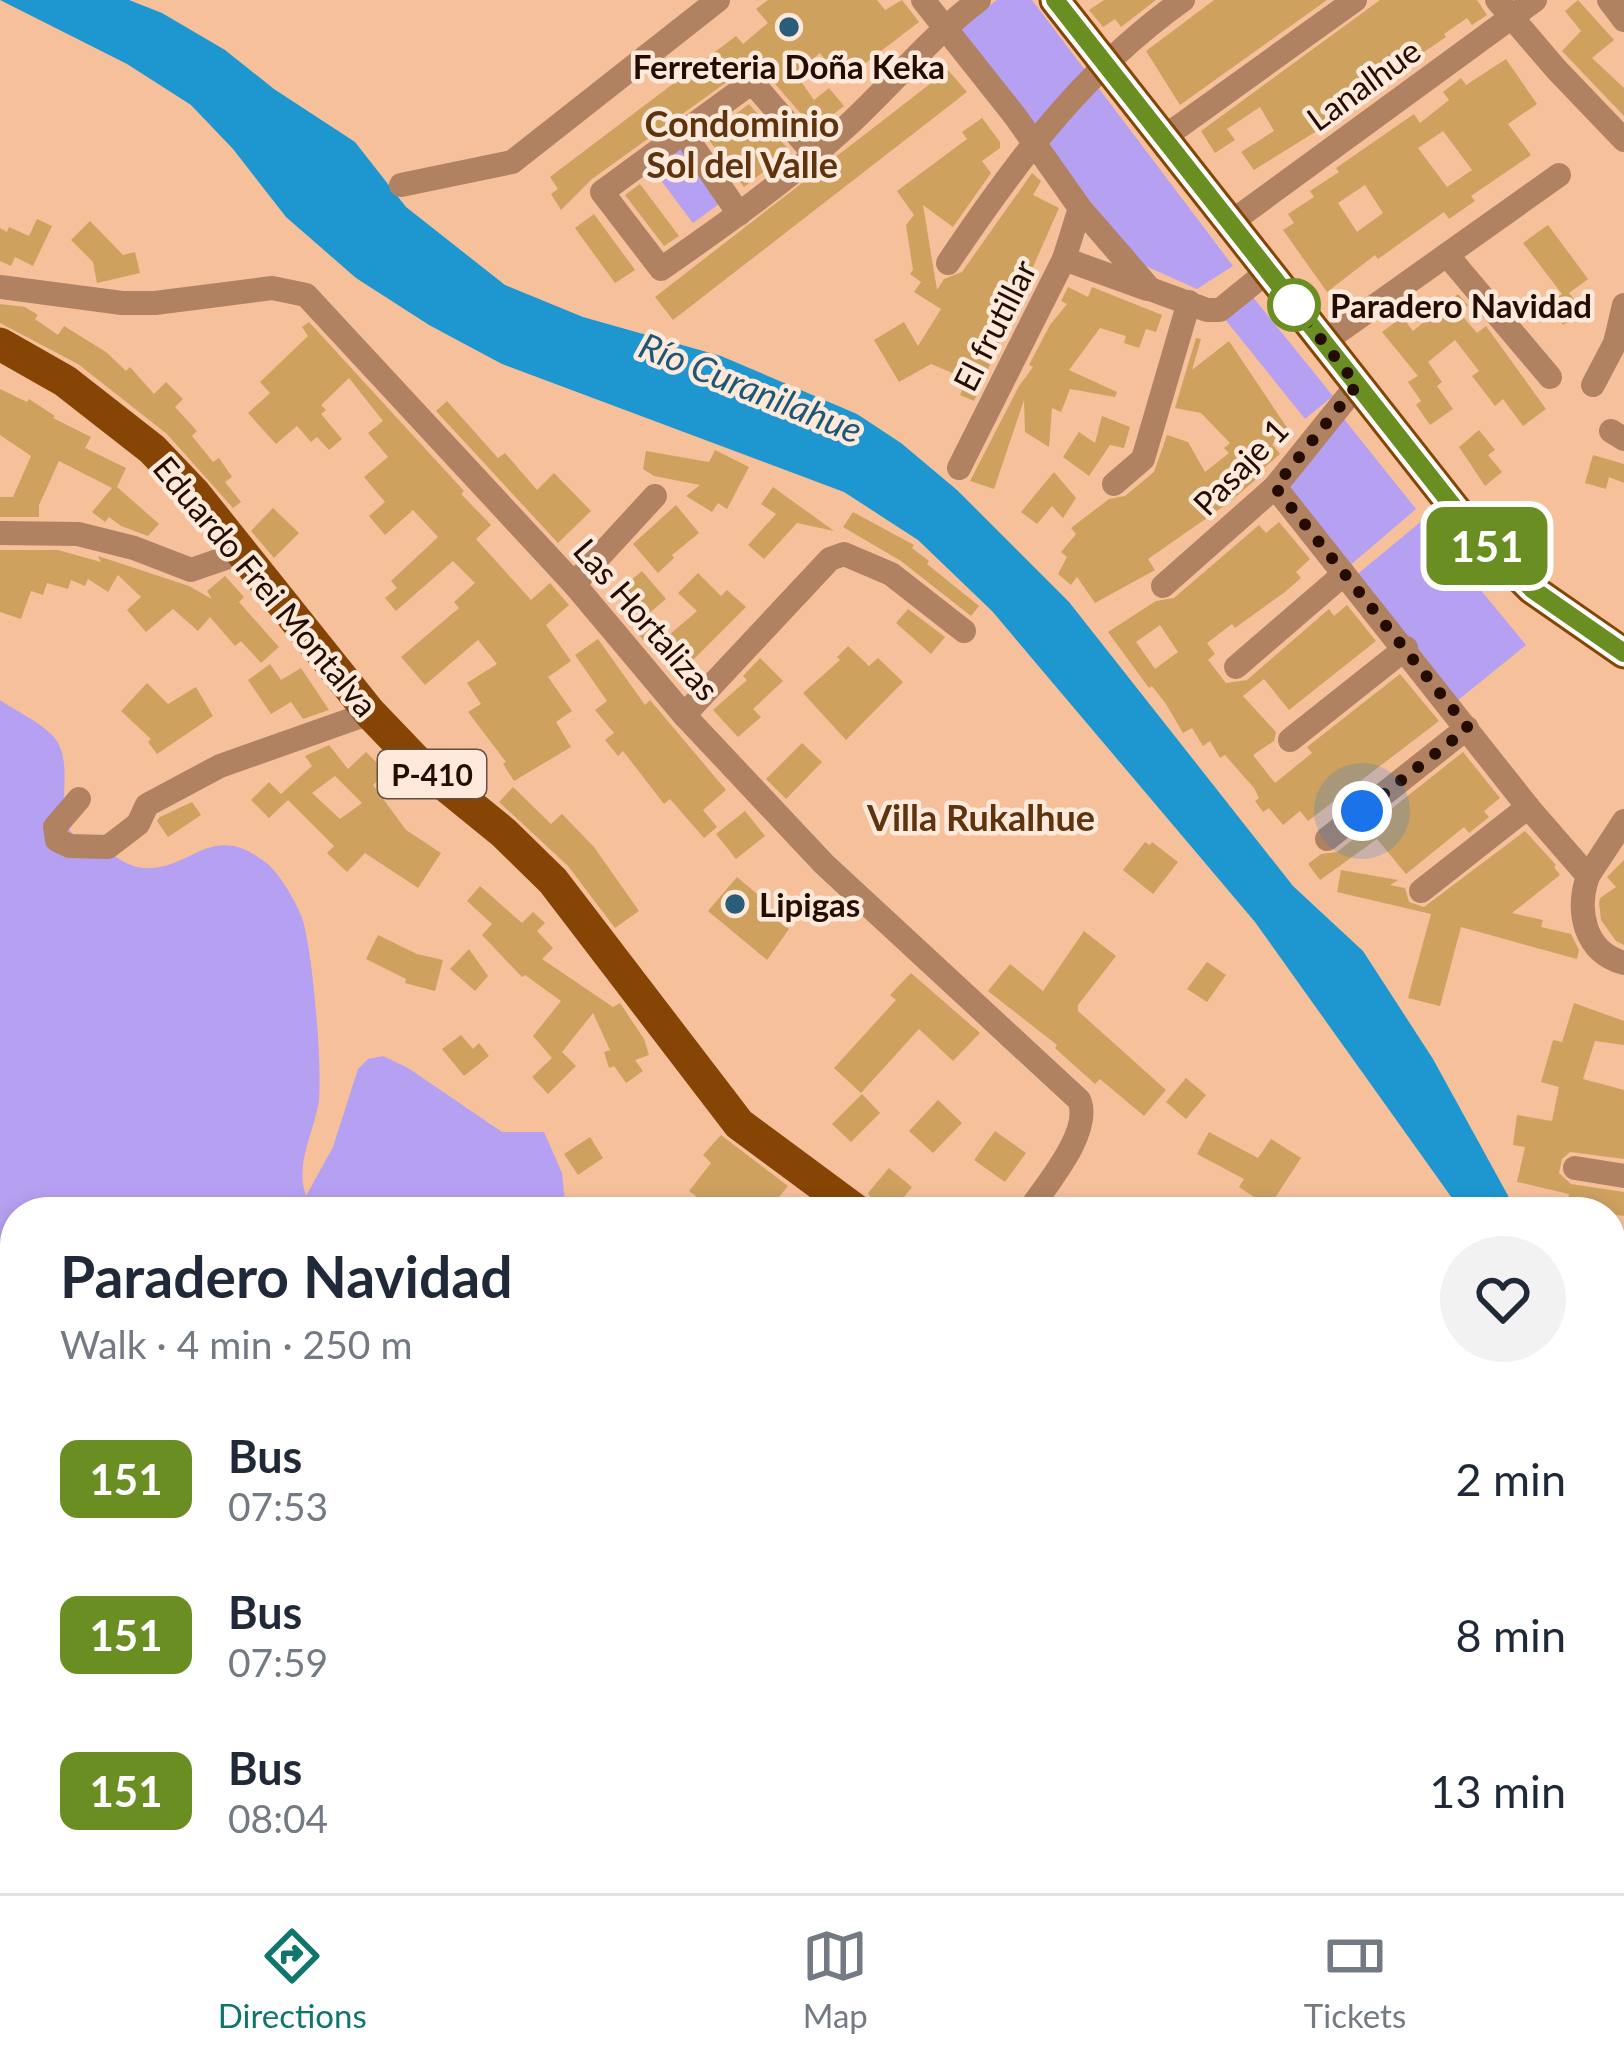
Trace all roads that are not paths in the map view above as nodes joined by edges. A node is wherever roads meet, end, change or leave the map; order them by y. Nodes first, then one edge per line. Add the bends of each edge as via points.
1 (718, 0) edge
2 (923, 0) edge
3 (979, 0) edge
4 (1055, 0) edge
5 (1183, 0) edge
6 (1355, 0) edge
7 (1535, 0) edge
8 (1609, 0) edge
9 (1504, 8) edge
10 (1624, 20) edge
11 (945, 25) junction
12 (1106, 64) junction
13 (683, 132) junction
14 (1163, 137) junction
15 (1624, 140) edge
16 (1031, 143) junction
17 (814, 154) junction
18 (1558, 176) dead end
19 (401, 185) dead end
20 (1080, 208) junction
21 (739, 214) junction
22 (1230, 223) junction
23 (1447, 255) junction
24 (1064, 259) junction
25 (948, 263) dead end
26 (1268, 272) junction
27 (0, 286) edge
28 (1150, 290) junction
29 (1189, 302) junction
30 (1624, 305) edge
31 (1324, 342) junction
32 (0, 344) edge
33 (1620, 345) edge
34 (1550, 377) dead end
35 (1357, 385) junction
36 (1593, 385) dead end
37 (959, 468) dead end
38 (1114, 484) dead end
39 (1275, 487) junction
40 (655, 496) dead end
41 (0, 532) edge
42 (243, 552) junction
43 (1344, 574) junction
44 (574, 584) junction
45 (1163, 586) dead end
46 (964, 631) dead end
47 (1406, 648) junction
48 (1624, 653) edge
49 (1236, 667) dead end
50 (370, 712) junction
51 (684, 715) junction
52 (1468, 728) junction
53 (1289, 740) dead end
54 (79, 799) dead end
55 (1528, 807) junction
56 (1622, 828) edge
57 (1328, 839) dead end
58 (1582, 869) junction
59 (1421, 891) dead end
60 (1624, 963) edge
61 (1575, 1168) dead end
62 (1624, 1176) edge
63 (838, 1197) edge
64 (1038, 1197) edge

1 - 19 street via 512,162
2 - 11 street
3 - 11 street
4 - 12 main road
5 - 12 street
6 - 14 street
7 - 9 street, Lanalhue
8 - 10 street
9 - 15 street
9 - 22 street, Lanalhue
11 - 16 street
11 - 17 street
12 - 14 main road
12 - 16 street
13 - 17 street via 752,82
13 - 21 street
13 - 21 street via 602,192 661,269
14 - 22 main road
16 - 20 street
16 - 25 street
17 - 21 street
18 - 23 street
20 - 24 street, El frutillar
20 - 28 street
22 - 26 main road
23 - 31 street
23 - 34 street
24 - 28 street
24 - 37 street, El frutillar
26 - 29 street via 1220,310
26 - 31 main road
27 - 44 street, Las Hortalizas via 122,303 272,288 306,295
28 - 29 street
29 - 38 street via 1143,459
30 - 33 street
31 - 35 main road
32 - 42 main road, Eduardo Frei Montalva / P-410 via 65,381 152,449
33 - 36 street
35 - 39 street, Pasaje 1
35 - 48 main road via 1507,567
39 - 43 street
39 - 45 street, Pasaje 1
40 - 44 street
41 - 42 street via 78,534 191,570
42 - 50 main road, Eduardo Frei Montalva / P-410
43 - 47 street
43 - 49 street
44 - 51 street, Las Hortalizas
46 - 51 street via 892,574 844,554 830,559
47 - 52 street
47 - 53 street
50 - 54 street via 220,766 147,805 138,824 108,847 57,840 55,827
50 - 63 main road, Eduardo Frei Montalva / P-410 via 553,881 739,1124
51 - 64 street, Las Hortalizas via 824,865 1079,1100 1079,1133
52 - 55 street
52 - 57 street
55 - 58 street
55 - 59 street
56 - 58 street
58 - 60 street via 1580,915 1597,947
61 - 62 street

